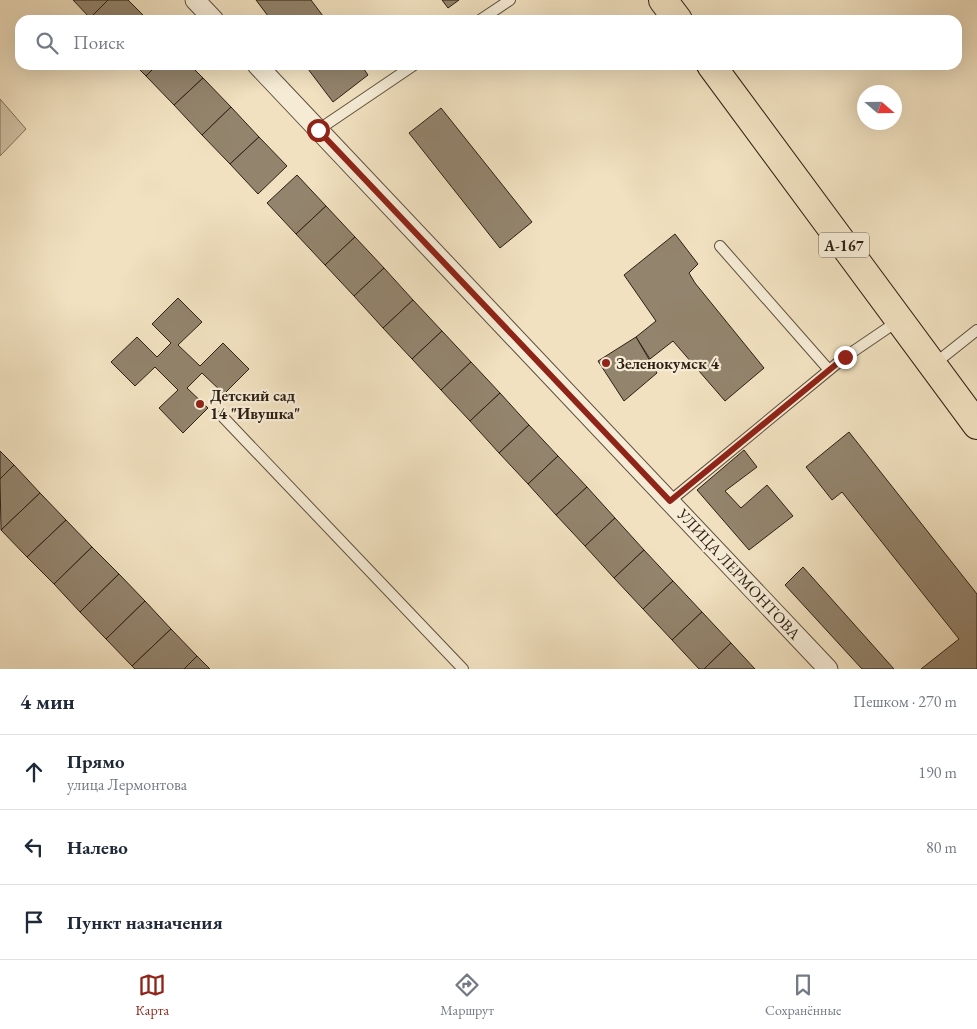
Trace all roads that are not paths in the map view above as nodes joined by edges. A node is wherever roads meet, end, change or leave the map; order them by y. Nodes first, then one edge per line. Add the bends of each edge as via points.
1 (195, 0) edge
2 (510, 0) edge
3 (664, 0) edge
4 (209, 15) edge
5 (488, 15) edge
6 (674, 15) edge
7 (262, 70) edge
8 (407, 70) edge
9 (715, 70) edge
10 (318, 130) junction
11 (720, 246) dead end
12 (899, 320) junction
13 (977, 330) edge
14 (933, 365) junction
15 (829, 370) junction
16 (222, 416) dead end
17 (977, 425) edge
18 (670, 501) junction
19 (463, 669) edge
20 (828, 669) edge

1 - 4 street
2 - 5 lane
3 - 6 highway
7 - 10 street, УЛИЦА ЛЕРМОНТОВА
8 - 10 lane
9 - 12 highway, А-167
10 - 18 street, УЛИЦА ЛЕРМОНТОВА
11 - 15 lane
12 - 14 highway, А-167
12 - 15 lane
13 - 14 lane
14 - 17 highway, А-167
15 - 18 lane
16 - 19 lane
18 - 20 street, УЛИЦА ЛЕРМОНТОВА

